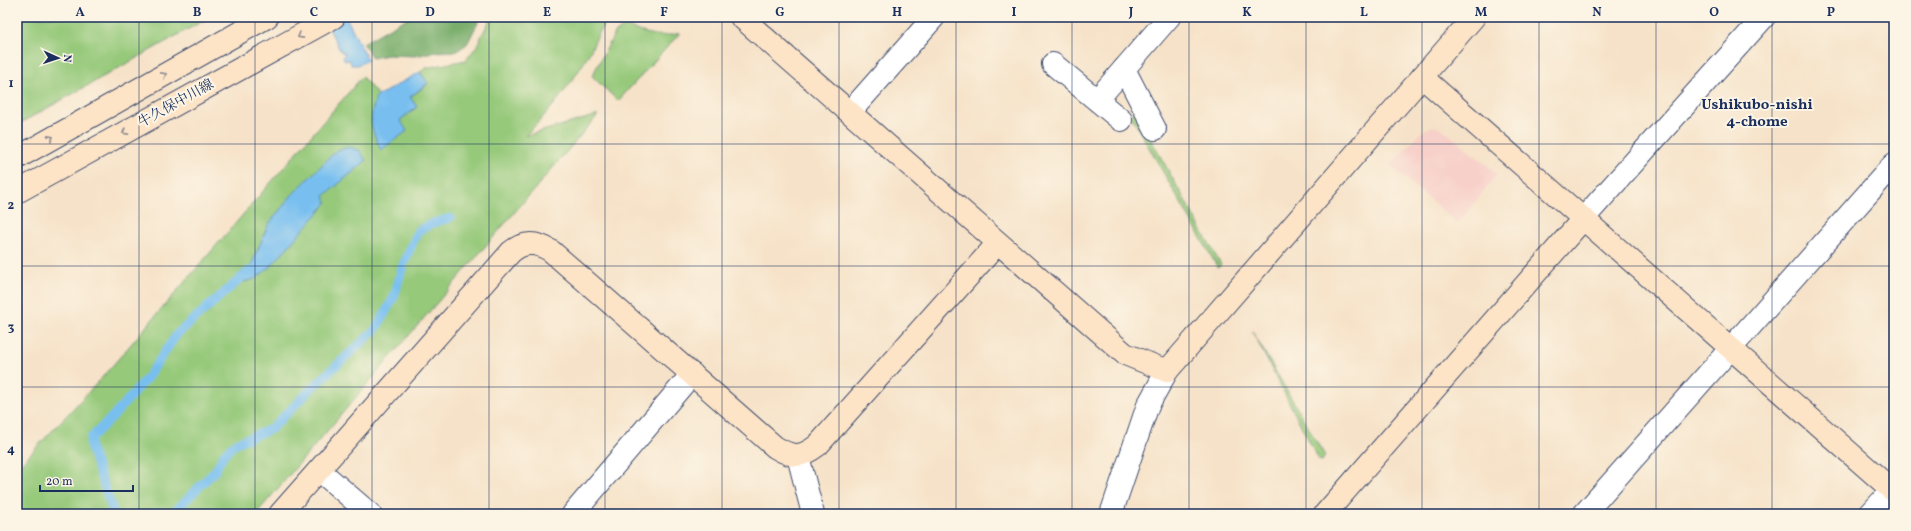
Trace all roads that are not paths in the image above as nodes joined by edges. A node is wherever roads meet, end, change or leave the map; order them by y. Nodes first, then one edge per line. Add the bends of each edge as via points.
1 (267, 17) edge
2 (334, 17) edge
3 (741, 17) edge
4 (934, 17) edge
5 (1169, 17) edge
6 (1474, 17) edge
7 (1764, 17) edge
8 (1053, 64) dead end
9 (1124, 69) junction
10 (1422, 77) junction
11 (1098, 100) junction
12 (850, 112) junction
13 (1121, 120) dead end
14 (1155, 129) dead end
15 (17, 158) edge
16 (1894, 164) edge
17 (17, 192) edge
18 (1583, 219) junction
19 (998, 243) junction
20 (1731, 348) junction
21 (1167, 371) junction
22 (692, 374) junction
23 (798, 456) junction
24 (319, 470) junction
25 (1893, 489) edge
26 (280, 514) edge
27 (370, 514) edge
28 (572, 514) edge
29 (813, 514) edge
30 (1111, 514) edge
31 (1325, 514) edge
32 (1584, 514) edge
33 (1870, 514) edge

15 -> 1 street
2 -> 17 street, 牛久保中川線
3 - 12 street
4 - 12 street
5 - 9 street
6 - 10 street
7 - 18 street
8 - 11 street
9 - 11 street
9 - 14 street
10 - 18 street
10 - 21 street
11 - 13 street
12 - 19 street
16 - 20 street
18 - 20 street
18 - 31 street
19 - 21 street via 1125,354
19 - 23 street via 818,445
20 - 25 street
20 - 32 street
21 - 30 street via 1148,405
22 - 23 street via 775,447 786,454
22 - 24 street via 551,251 537,244 523,245 511,252
22 - 28 street
23 - 29 street
24 - 26 street
24 - 27 street
25 - 33 street

